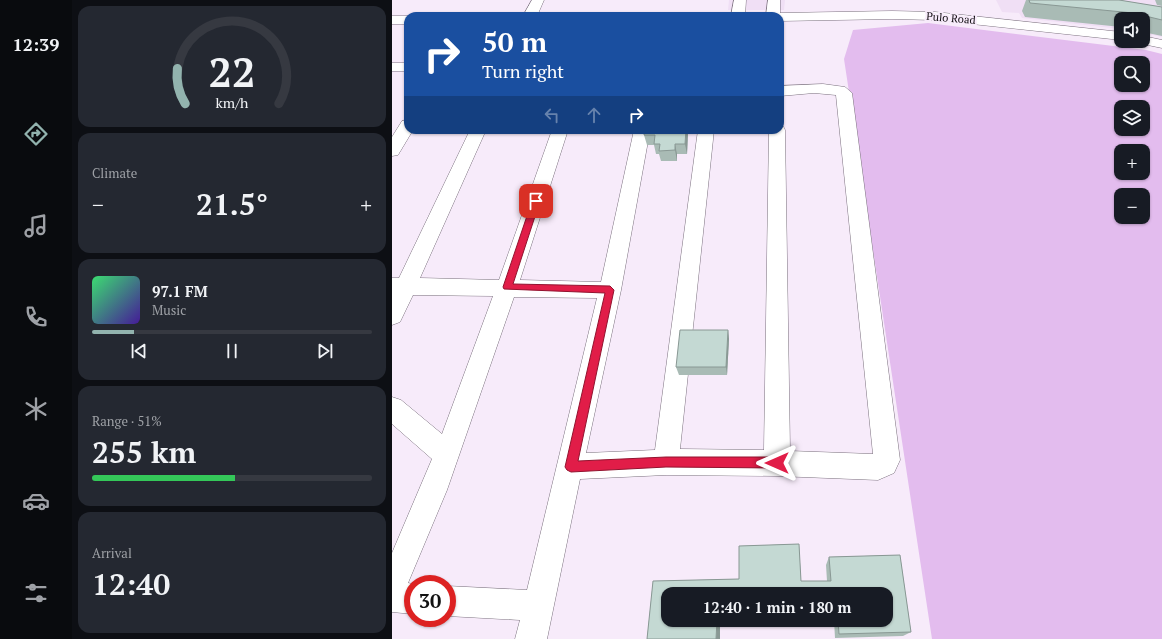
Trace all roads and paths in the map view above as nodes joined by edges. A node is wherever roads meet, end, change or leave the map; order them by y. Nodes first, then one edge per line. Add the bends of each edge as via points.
1 (538, 0) edge
2 (740, 0) edge
3 (774, 0) edge
4 (890, 0) edge
5 (532, 12) edge
6 (738, 12) edge
7 (773, 12) edge
8 (892, 15) junction
9 (784, 17) edge
10 (392, 20) edge
11 (404, 20) edge
12 (1114, 35) edge
13 (1150, 41) edge
14 (1162, 44) edge
15 (392, 67) edge
16 (404, 67) edge
17 (784, 90) edge
18 (404, 132) edge
19 (476, 134) edge
20 (559, 134) edge
21 (641, 134) edge
22 (706, 134) edge
23 (777, 134) edge
24 (392, 152) edge
25 (399, 286) edge
26 (508, 287) junction
27 (610, 290) junction
28 (392, 316) edge
29 (392, 408) edge
30 (447, 455) junction
31 (666, 462) junction
32 (777, 463) junction
33 (571, 467) junction
34 (392, 584) edge
35 (392, 597) edge
36 (404, 598) edge
37 (456, 601) edge
38 (538, 606) junction
39 (531, 639) edge

1 - 5 street
2 - 6 street
3 - 7 street
4 - 8 street
8 - 9 street, Pulo Road
8 - 12 street, Pulo Road via 935,16
10 - 11 street
13 - 14 street
15 - 16 street
17 - 32 street via 832,89 844,93 887,460 878,467
18 - 24 street
19 - 25 street
20 - 26 street
21 - 27 street
22 - 31 street
23 - 32 street
25 - 26 street
25 - 28 street
26 - 27 street
26 - 30 street
27 - 33 street
29 - 30 street
30 - 34 street via 421,524
31 - 32 street
31 - 33 street
33 - 38 street
35 - 36 street
37 - 38 street
38 - 39 street

